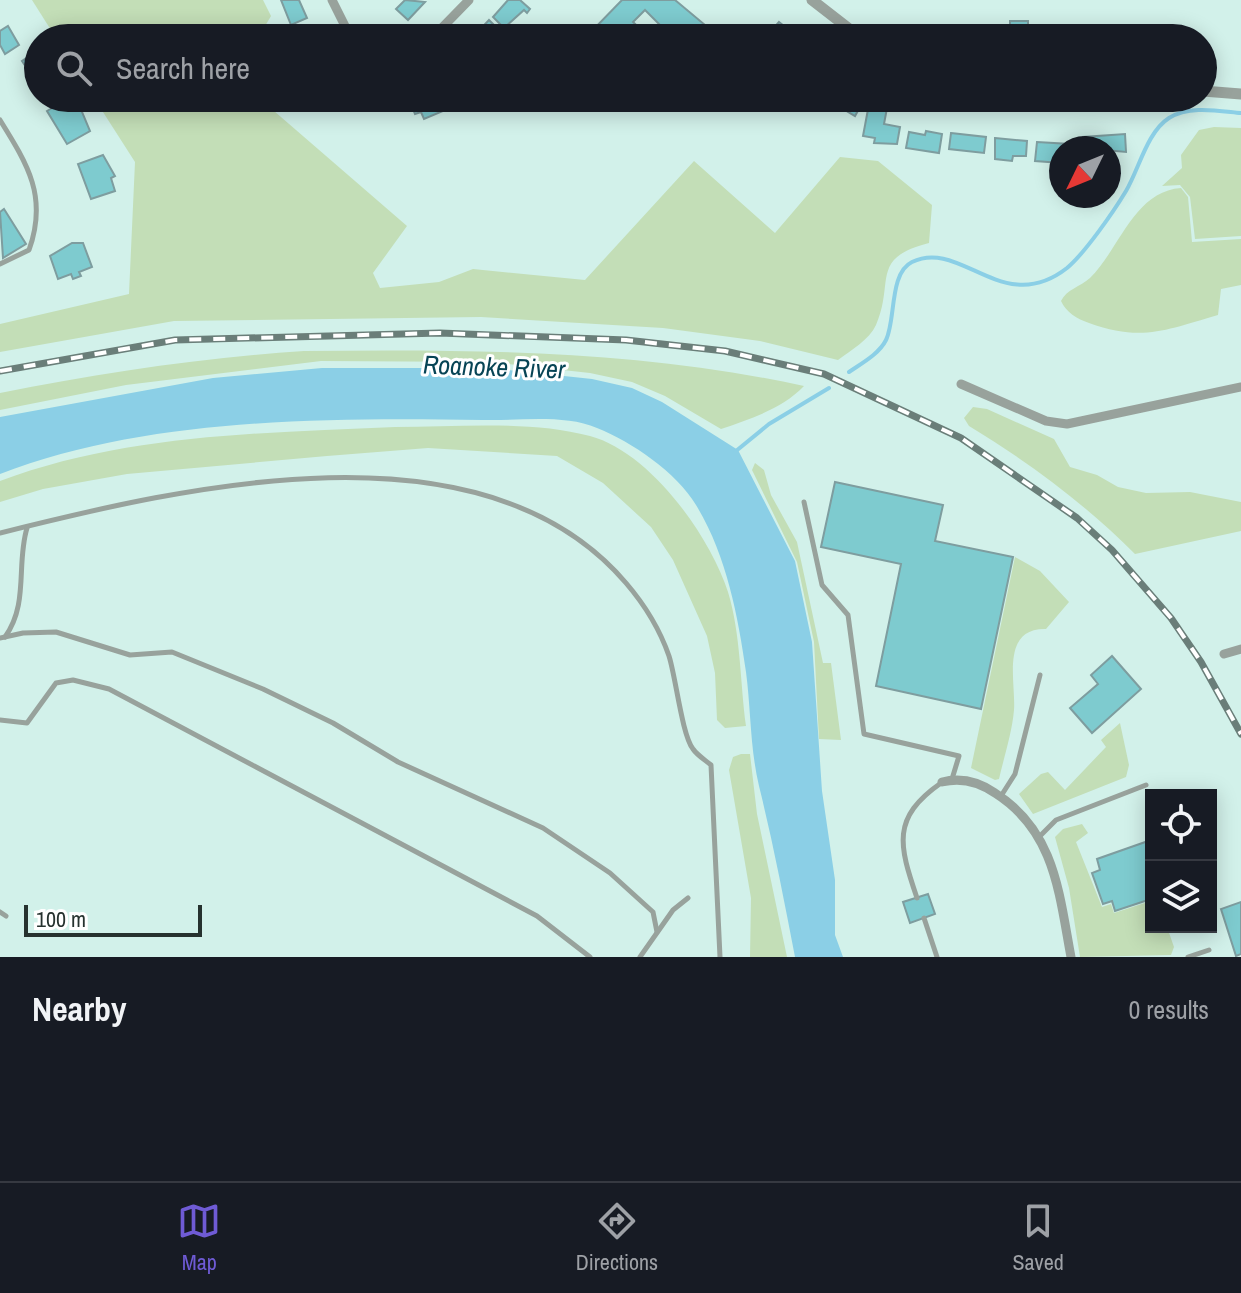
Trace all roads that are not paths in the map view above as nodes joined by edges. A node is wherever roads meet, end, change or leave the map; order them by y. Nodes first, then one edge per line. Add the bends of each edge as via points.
1 (332, 0) edge
2 (469, 0) edge
3 (812, 0) edge
4 (344, 24) edge
5 (446, 24) edge
6 (843, 24) edge
7 (1217, 92) edge
8 (1241, 94) edge
9 (0, 120) edge
10 (0, 264) edge
11 (961, 384) dead end
12 (1241, 387) edge
13 (804, 502) dead end
14 (28, 527) junction
15 (0, 533) edge
16 (2, 638) edge
17 (1241, 649) edge
18 (1224, 654) dead end
19 (1040, 675) dead end
20 (0, 720) edge
21 (947, 781) junction
22 (1146, 785) dead end
23 (1001, 796) junction
24 (1040, 836) junction
25 (688, 898) dead end
26 (917, 898) dead end
27 (924, 918) dead end
28 (657, 932) junction
29 (1209, 950) dead end
30 (590, 957) edge
31 (640, 957) edge
32 (720, 957) edge
33 (937, 957) edge
34 (1071, 957) edge
35 (1188, 957) edge

1 - 4 street
2 - 5 street
3 - 6 street
7 - 8 street
9 - 10 lane via 22,156 39,202 29,250
11 - 12 street via 1046,421 1067,424
13 - 21 lane via 822,585 848,615 864,734 959,756
14 - 15 lane
14 - 16 lane via 19,608
14 - 32 lane via 173,494 301,478 372,476 480,496 572,535 614,570 644,606 668,653 685,733 692,749 711,765
16 - 28 lane via 56,632 130,655 172,652 263,689 398,762 543,828 610,873 653,912
17 - 18 street
19 - 23 lane via 1015,774
20 - 30 lane via 27,723 56,683 73,680 109,689 537,916
21 - 23 street via 968,780
21 - 26 lane via 908,812 902,829
22 - 24 lane via 1056,820
23 - 24 street
24 - 34 street via 1057,874
25 - 28 lane
27 - 33 lane
28 - 31 lane
29 - 35 lane

